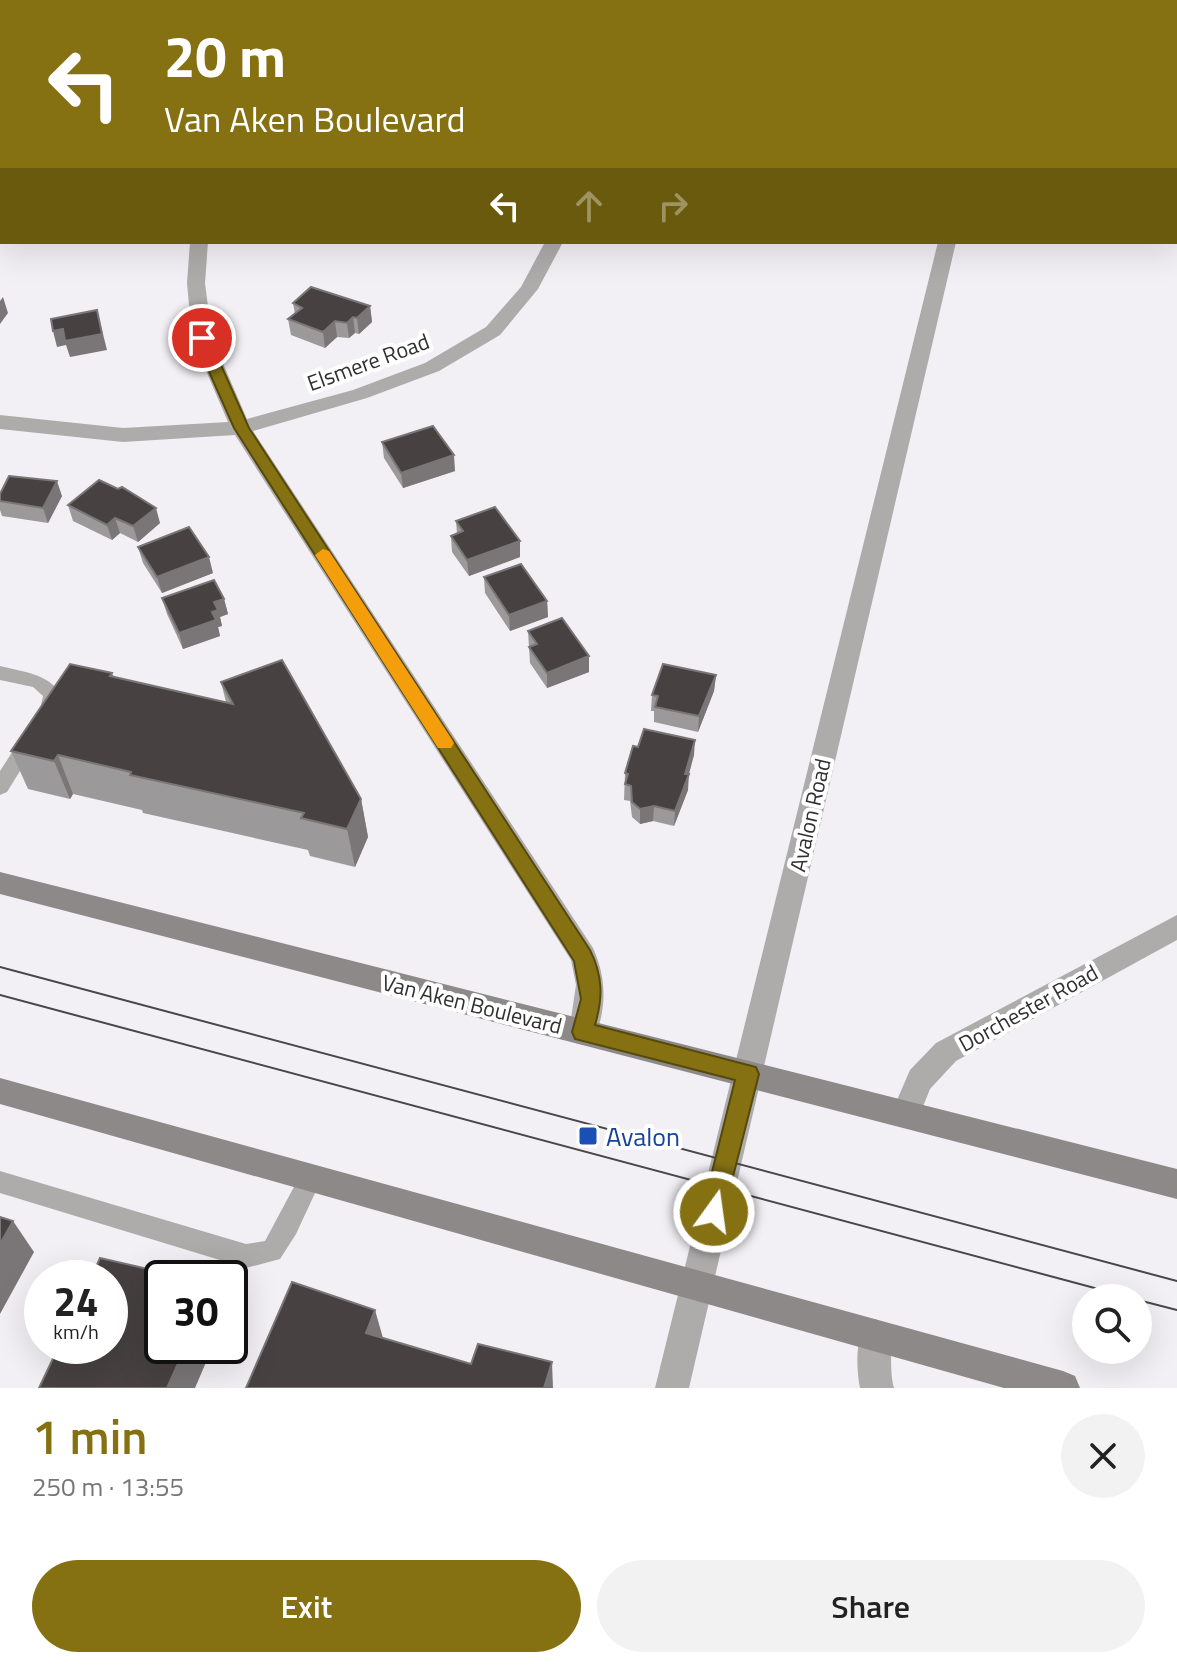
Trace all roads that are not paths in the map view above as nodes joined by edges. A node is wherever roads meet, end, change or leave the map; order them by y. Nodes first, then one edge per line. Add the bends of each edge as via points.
1 (199, 244) edge
2 (553, 244) edge
3 (947, 244) edge
4 (0, 422) edge
5 (241, 428) junction
6 (0, 673) edge
7 (0, 787) edge
8 (0, 883) edge
9 (1177, 927) edge
10 (583, 1032) junction
11 (748, 1074) junction
12 (0, 1091) edge
13 (906, 1114) junction
14 (311, 1178) junction
15 (0, 1182) edge
16 (1177, 1184) edge
17 (696, 1284) junction
18 (875, 1335) junction
19 (672, 1388) edge
20 (877, 1388) edge
21 (1063, 1388) edge

1 - 5 street via 196,283 202,338
2 - 5 street, Elsmere Road via 529,289 493,331 469,346 432,367 360,394
3 - 11 street, Avalon Road
4 - 5 street, Elsmere Road via 123,435
5 - 10 street via 583,956 592,999
6 - 7 lane via 39,682 52,694 51,709
8 - 10 main road, Van Aken Boulevard
9 - 13 street, Dorchester Road via 946,1052 917,1083
10 - 11 main road, Van Aken Boulevard
11 - 13 main road, Van Aken Boulevard
11 - 17 street, Avalon Road
12 - 14 main road
13 - 16 main road, Van Aken Boulevard
14 - 15 lane via 272,1251 246,1256
14 - 17 main road
17 - 18 main road
17 - 19 street, Avalon Road
18 - 20 street
18 - 21 main road

